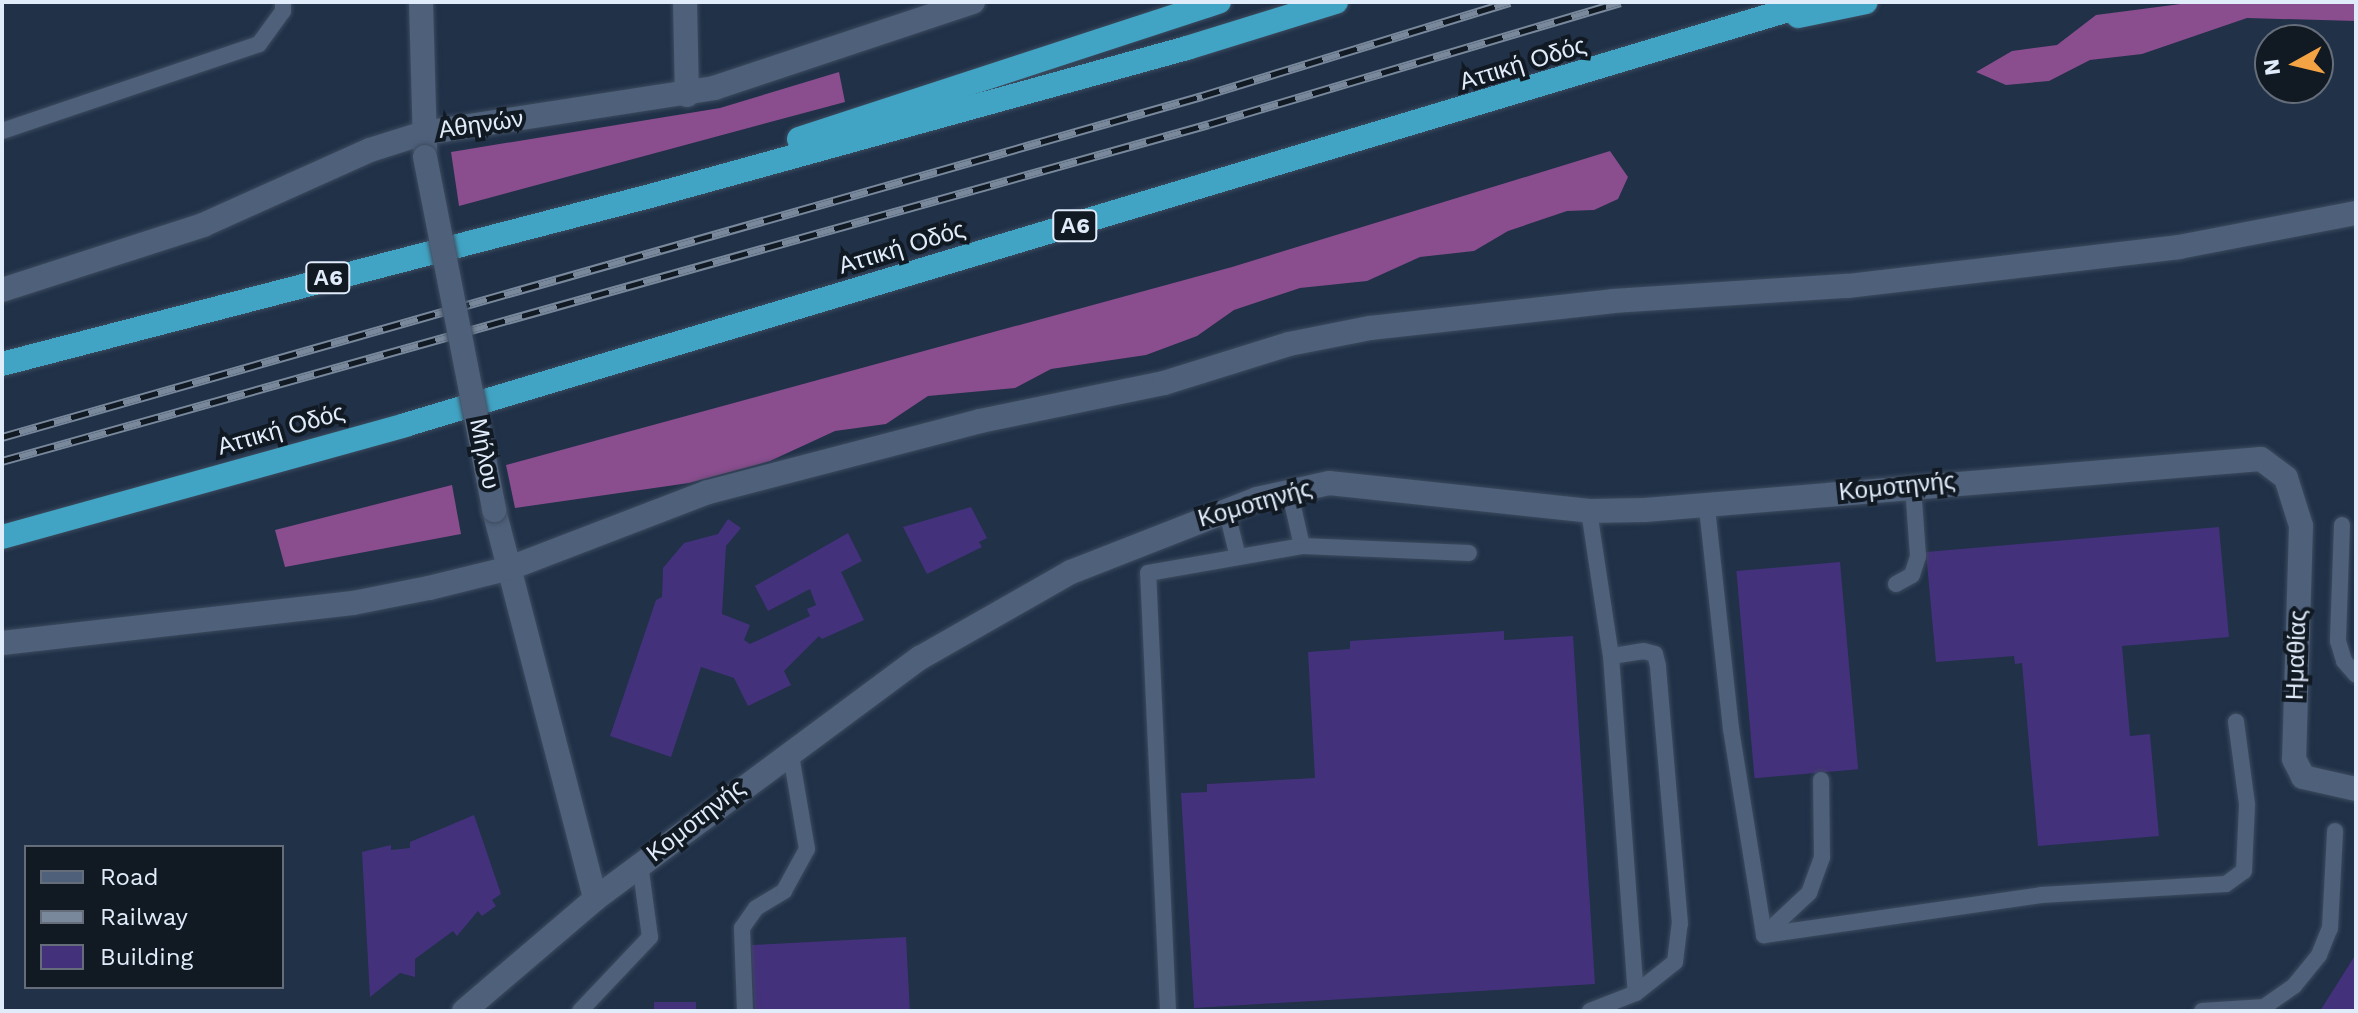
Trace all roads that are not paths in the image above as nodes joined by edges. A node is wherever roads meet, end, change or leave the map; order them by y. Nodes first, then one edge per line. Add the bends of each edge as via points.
1 (283, 2) edge
2 (421, 2) edge
3 (685, 2) edge
4 (973, 2) edge
5 (1219, 2) edge
6 (1336, 2) edge
7 (1815, 2) edge
8 (1866, 2) edge
9 (1745, 27) junction
10 (687, 95) junction
11 (2, 131) edge
12 (425, 145) junction
13 (654, 195) junction
14 (2356, 213) edge
15 (2, 290) edge
16 (2, 364) edge
17 (2286, 478) joint
18 (1913, 486) junction
19 (1289, 489) junction
20 (1707, 508) junction
21 (1226, 509) junction
22 (1589, 511) junction
23 (2342, 525) dead end
24 (2, 537) edge
25 (1302, 546) junction
26 (1469, 553) dead end
27 (1238, 557) junction
28 (510, 568) junction
29 (1896, 584) dead end
30 (2, 643) edge
31 (1611, 656) junction
32 (2356, 675) edge
33 (2236, 722) dead end
34 (790, 750) junction
35 (1821, 780) dead end
36 (2356, 789) edge
37 (2335, 831) dead end
38 (640, 864) junction
39 (595, 899) junction
40 (1764, 935) junction
41 (1636, 993) junction
42 (464, 1011) edge
43 (580, 1011) edge
44 (745, 1011) edge
45 (1168, 1011) edge
46 (1590, 1011) edge
47 (2202, 1011) edge

1 - 11 lane via 283,11 259,44
2 - 12 street, Μήλου
3 - 10 street
4 - 10 street, Αθηνών via 796,64
5 - 13 highway via 762,151
6 - 13 highway, Α6
7 - 9 highway, Αττική Οδός / Α6
8 - 9 highway
9 - 24 highway, Αττική Οδός / Α6 via 421,420
10 - 12 street, Αθηνών
12 - 15 street, Αθηνών via 370,150 203,225
12 - 28 street, Μήλου, bridge via 494,510
13 - 16 highway, Α6
14 - 28 street via 2179,247 1848,286 1613,301 1370,328 708,492
17 - 18 street, Κομοτηνής via 2261,459 2236,458
17 - 36 street, Ημαθίας via 2301,526 2294,759 2303,777
18 - 20 street, Κομοτηνής
18 - 29 lane via 1918,556 1912,575
19 - 21 street, Κομοτηνής
19 - 22 street, Κομοτηνής via 1367,485
19 - 25 lane
20 - 22 street, Κομοτηνής
20 - 40 lane via 1731,729
21 - 27 lane
21 - 34 street, Κομοτηνής via 1026,594 920,658
22 - 31 lane
23 - 32 lane via 2338,641 2344,661
25 - 26 lane
25 - 27 lane
27 - 45 lane via 1148,573
28 - 30 street via 353,603
28 - 39 street, Μήλου
31 - 41 lane
31 - 41 lane via 1655,654 1680,924 1675,962
33 - 40 lane via 2247,804 2244,871 2226,884 2041,895
34 - 38 street, Κομοτηνής
34 - 44 lane via 807,849 784,891 756,908 742,928
35 - 40 lane via 1822,857 1809,893
37 - 47 lane via 2330,928 2319,955 2294,986 2264,1007
38 - 39 street, Κομοτηνής
38 - 43 lane via 650,937
39 - 42 street, Κομοτηνής
41 - 46 lane

